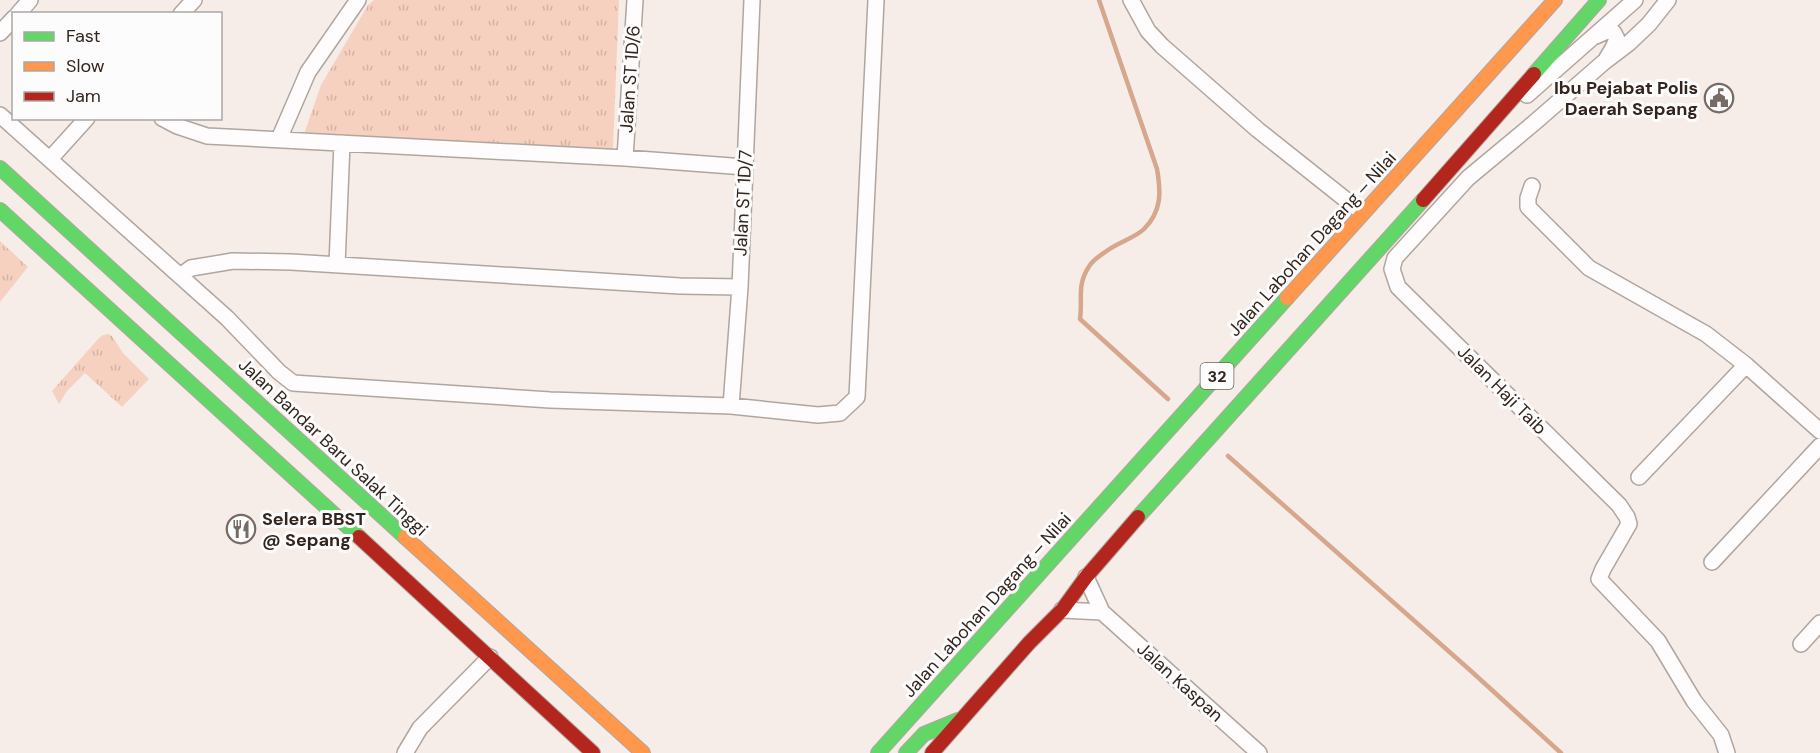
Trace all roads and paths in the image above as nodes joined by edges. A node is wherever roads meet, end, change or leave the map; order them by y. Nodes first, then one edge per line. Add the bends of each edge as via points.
1 (30, 0) edge
2 (194, 0) edge
3 (358, 0) edge
4 (635, 0) edge
5 (752, 0) edge
6 (876, 0) edge
7 (1131, 0) edge
8 (1555, 0) edge
9 (1599, 0) edge
10 (1635, 0) edge
11 (1668, 0) edge
12 (20, 12) edge
13 (183, 12) edge
14 (12, 20) edge
15 (0, 33) edge
16 (1582, 47) junction
17 (1604, 62) junction
18 (0, 115) edge
19 (85, 120) edge
20 (166, 120) edge
21 (279, 140) junction
22 (342, 143) junction
23 (1468, 149) junction
24 (625, 158) junction
25 (50, 159) junction
26 (745, 166) junction
27 (0, 168) edge
28 (1532, 186) dead end
29 (1355, 207) dead end
30 (0, 210) edge
31 (338, 265) junction
32 (180, 276) junction
33 (740, 286) junction
34 (1746, 365) junction
35 (731, 406) junction
36 (1820, 431) edge
37 (1820, 446) edge
38 (1639, 477) dead end
39 (1712, 562) dead end
40 (1086, 577) junction
41 (1062, 610) junction
42 (1102, 612) junction
43 (1820, 623) edge
44 (1801, 644) dead end
45 (490, 657) junction
46 (965, 717) junction
47 (909, 719) junction
48 (590, 728) junction
49 (405, 753) edge
50 (593, 753) edge
51 (643, 753) edge
52 (872, 753) edge
53 (878, 753) edge
54 (906, 753) edge
55 (932, 753) edge
56 (1258, 753) edge
57 (1727, 753) edge

1 - 12 street
2 - 13 street
3 - 21 street via 308,72
4 - 24 street, Jalan ST 1D/6
5 - 26 street, Jalan ST 1D/7
6 - 35 street via 857,397 840,413 818,415
7 - 29 street via 1148,31 1162,46 1258,130
8 - 47 main road, Jalan Labohan Dagang ‒ Nilai / 32
9 - 23 main road, 32
10 - 16 street
11 - 17 street via 1649,24
14 - 15 street
16 - 17 street via 1601,33 1614,33 1617,39
16 - 23 street
17 - 57 street, Jalan Haji Taib via 1468,177 1395,258 1392,269 1398,287 1619,505 1629,525 1599,579 1658,641 1694,701 1721,735
18 - 25 street
19 - 25 street
20 - 21 street via 207,136
21 - 22 street
22 - 24 street
22 - 31 street
23 - 40 main road, 32
24 - 26 street
25 - 32 street
26 - 33 street, Jalan ST 1D/7
27 - 48 main road, Jalan Bandar Baru Salak Tinggi via 490,617
28 - 34 street via 1528,207 1589,268 1706,334
30 - 45 main road
31 - 32 street via 233,261 191,268
31 - 33 street via 680,286
32 - 35 street via 293,383 550,400
33 - 35 street, Jalan ST 1D/7
34 - 36 street
34 - 38 street
37 - 39 street
40 - 41 main road, 32
40 - 42 street
41 - 42 street
41 - 46 main road, 32
42 - 56 street, Jalan Kaspan
43 - 44 street
45 - 48 main road
45 - 49 street via 420,728
46 - 54 main road via 924,734
46 - 55 main road, 32
47 - 52 main road
47 - 53 main road, Jalan Labohan Dagang ‒ Nilai / 32
48 - 50 main road
48 - 51 main road, Jalan Bandar Baru Salak Tinggi

